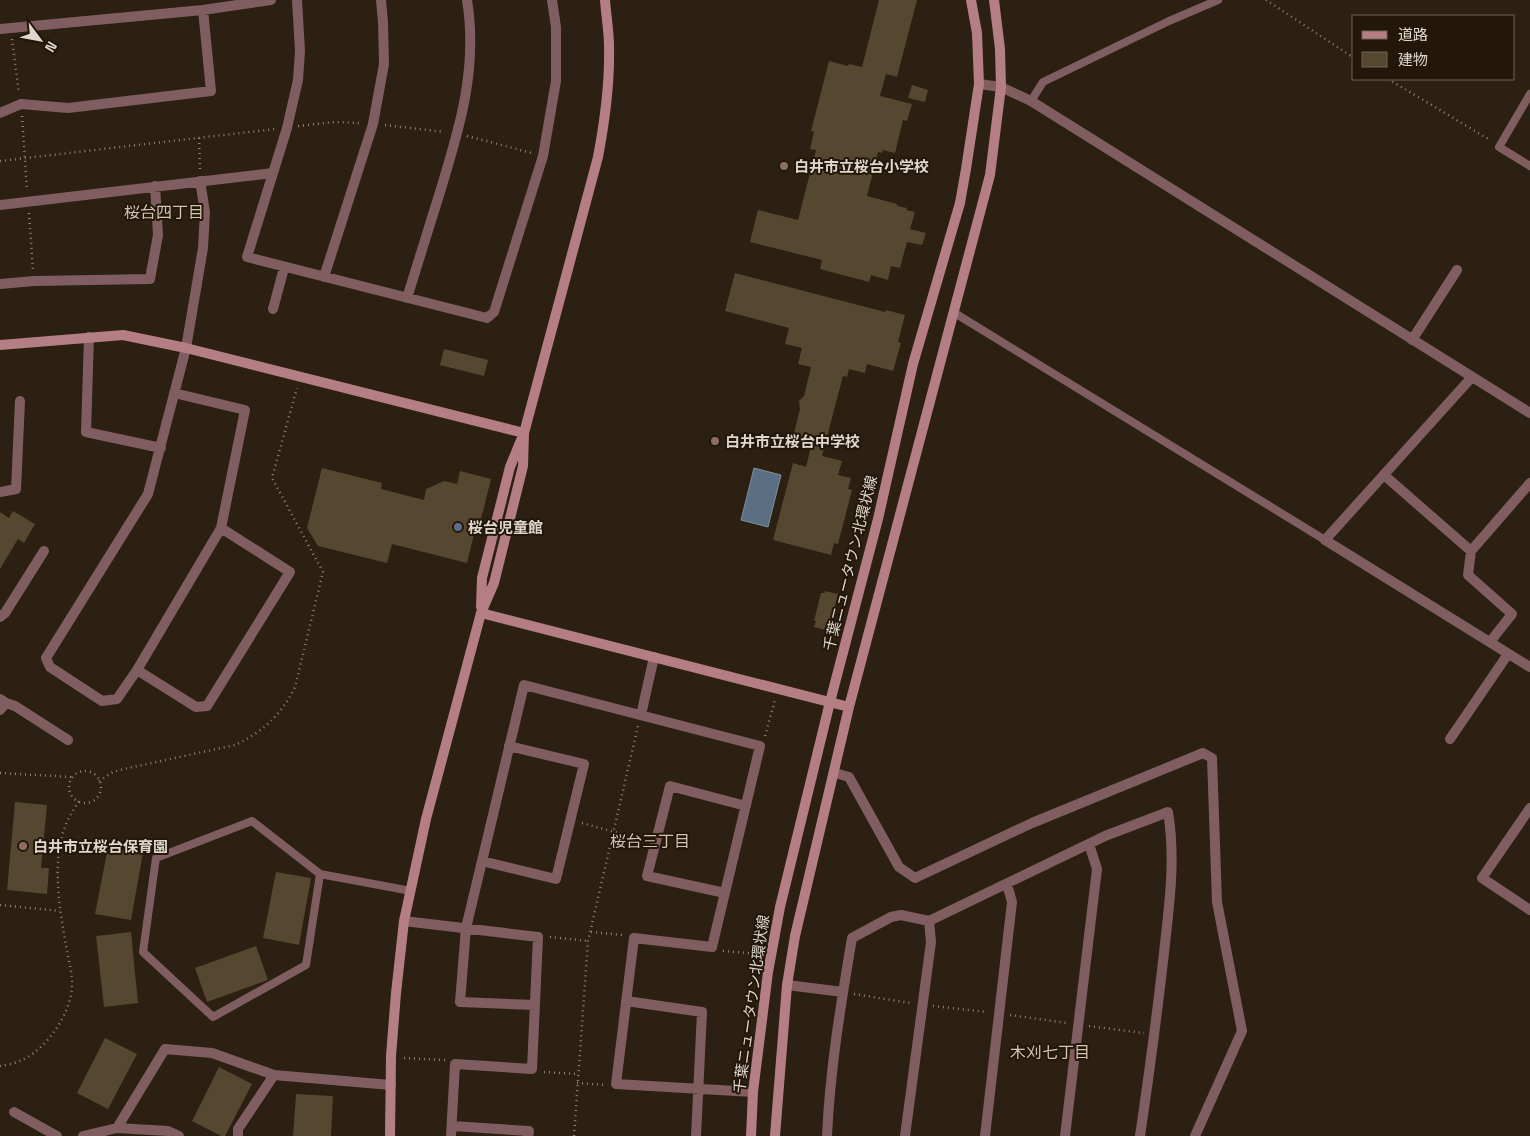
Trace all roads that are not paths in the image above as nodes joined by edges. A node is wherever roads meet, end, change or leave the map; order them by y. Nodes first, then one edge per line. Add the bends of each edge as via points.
1 (271, 0) edge
2 (297, 0) edge
3 (381, 0) edge
4 (467, 0) edge
5 (552, 0) edge
6 (605, 0) edge
7 (971, 0) edge
8 (994, 0) edge
9 (1218, 0) edge
10 (203, 10) junction
11 (5, 28) edge
12 (979, 84) junction
13 (1001, 87) junction
14 (1530, 94) edge
15 (1031, 101) junction
16 (0, 113) edge
17 (1530, 166) edge
18 (272, 173) junction
19 (200, 181) junction
20 (155, 186) junction
21 (0, 205) edge
22 (284, 268) junction
23 (1457, 270) dead end
24 (324, 277) junction
25 (0, 284) edge
26 (407, 298) junction
27 (273, 309) dead end
28 (953, 312) junction
29 (89, 337) junction
30 (1412, 340) junction
31 (0, 345) edge
32 (186, 348) junction
33 (1472, 377) junction
34 (174, 393) junction
35 (20, 401) dead end
36 (1530, 413) edge
37 (524, 433) junction
38 (161, 448) junction
39 (1384, 476) junction
40 (1530, 483) edge
41 (0, 492) edge
42 (221, 528) junction
43 (1326, 540) junction
44 (44, 551) dead end
45 (1471, 551) junction
46 (480, 613) junction
47 (0, 617) edge
48 (1490, 642) junction
49 (1508, 654) junction
50 (654, 656) junction
51 (1530, 667) edge
52 (138, 670) junction
53 (830, 702) junction
54 (2, 704) edge
55 (850, 707) junction
56 (641, 715) junction
57 (1450, 739) dead end
58 (68, 740) dead end
59 (509, 746) junction
60 (835, 773) junction
61 (746, 806) junction
62 (1530, 808) edge
63 (1090, 844) junction
64 (482, 861) junction
65 (320, 874) junction
66 (1007, 884) junction
67 (411, 891) junction
68 (725, 893) junction
69 (1530, 910) edge
70 (404, 921) junction
71 (929, 921) junction
72 (466, 928) junction
73 (788, 985) junction
74 (843, 992) junction
75 (626, 1001) junction
76 (535, 1005) junction
77 (274, 1074) junction
78 (391, 1085) junction
79 (698, 1088) junction
80 (753, 1092) junction
81 (14, 1112) dead end
82 (117, 1128) junction
83 (452, 1131) edge
84 (57, 1136) edge
85 (83, 1136) edge
86 (179, 1136) edge
87 (238, 1136) edge
88 (390, 1136) edge
89 (528, 1136) edge
90 (696, 1136) edge
91 (751, 1136) edge
92 (775, 1136) edge
93 (827, 1136) edge
94 (906, 1136) edge
95 (985, 1136) edge
96 (1065, 1136) edge
97 (1140, 1136) edge
98 (1196, 1136) edge

1 - 10 street
2 - 18 street via 298,80
3 - 24 street via 384,64 373,124
4 - 26 street via 471,20 471,71 458,134
5 - 26 street via 556,27 556,82 543,156 494,312 487,318
6 - 37 main road via 610,44 609,81 600,148
7 - 12 main road, 千葉ニュータウン北環状線 via 977,33
8 - 13 main road
9 - 15 lane via 1042,82
10 - 11 street
10 - 16 street via 211,91 68,108 21,104
12 - 13 street
12 - 53 main road, 千葉ニュータウン北環状線 via 960,203 913,364 878,519
13 - 15 street
13 - 28 main road via 990,175
14 - 17 lane via 1499,147
15 - 30 street
18 - 19 street
18 - 22 street via 246,257
19 - 20 street
19 - 32 street via 205,212 203,248
20 - 21 street
20 - 25 street via 158,234 150,280
22 - 24 street
22 - 27 street
23 - 30 street
24 - 26 street
28 - 43 lane
28 - 55 main road
29 - 31 main road
29 - 32 main road via 124,335
29 - 38 street via 86,432
30 - 33 street
32 - 34 street
32 - 37 main road
33 - 36 street
33 - 39 street
34 - 38 street
34 - 42 street via 245,410
35 - 41 street via 16,489
37 - 46 main road via 524,466 494,583
38 - 52 street via 148,494 46,658 50,667 102,701 117,699
39 - 43 street
39 - 45 street
40 - 45 street
42 - 52 street
42 - 52 street via 290,572 207,706 196,708
43 - 48 street
44 - 47 street
45 - 48 street via 1468,575 1512,614
46 - 50 main road
46 - 67 main road via 426,819
48 - 49 street
49 - 51 street
49 - 57 street
50 - 53 main road
50 - 56 street
53 - 55 main road
53 - 80 main road, 千葉ニュータウン北環状線 via 780,907
54 - 58 street via 15,706
55 - 60 main road
56 - 59 street via 524,685
56 - 61 street via 760,746
59 - 64 street
59 - 64 street via 584,764 571,820 556,879
60 - 73 main road via 795,936
60 - 98 street via 849,777 899,867 915,878 1032,823 1203,753 1212,758 1217,902 1242,1031
61 - 68 street
61 - 68 street via 670,786 647,876
62 - 69 street via 1482,878
63 - 66 street
63 - 96 street via 1097,869
63 - 97 street via 1168,812 1172,837 1172,880
64 - 72 street
65 - 65 lane via 252,821 156,858 143,952 213,1017 306,965
65 - 67 lane
66 - 71 street
66 - 95 street via 1012,902
67 - 70 main road
68 - 75 street via 712,947 634,938
70 - 72 street
70 - 78 main road
71 - 74 street via 901,915 891,917 852,938
71 - 94 street via 931,942
72 - 76 street via 538,937
72 - 76 street via 460,1002
73 - 74 street
73 - 92 main road
74 - 93 street
75 - 79 street via 702,1012
75 - 79 street via 616,1084
76 - 83 street via 532,1069 455,1064
77 - 78 street
77 - 82 street via 212,1053 165,1049
77 - 87 street via 238,1129
78 - 88 main road
79 - 80 street
79 - 90 street
80 - 91 main road, 千葉ニュータウン北環状線
81 - 84 street
82 - 85 street
82 - 86 street via 168,1131
83 - 89 street via 529,1131

